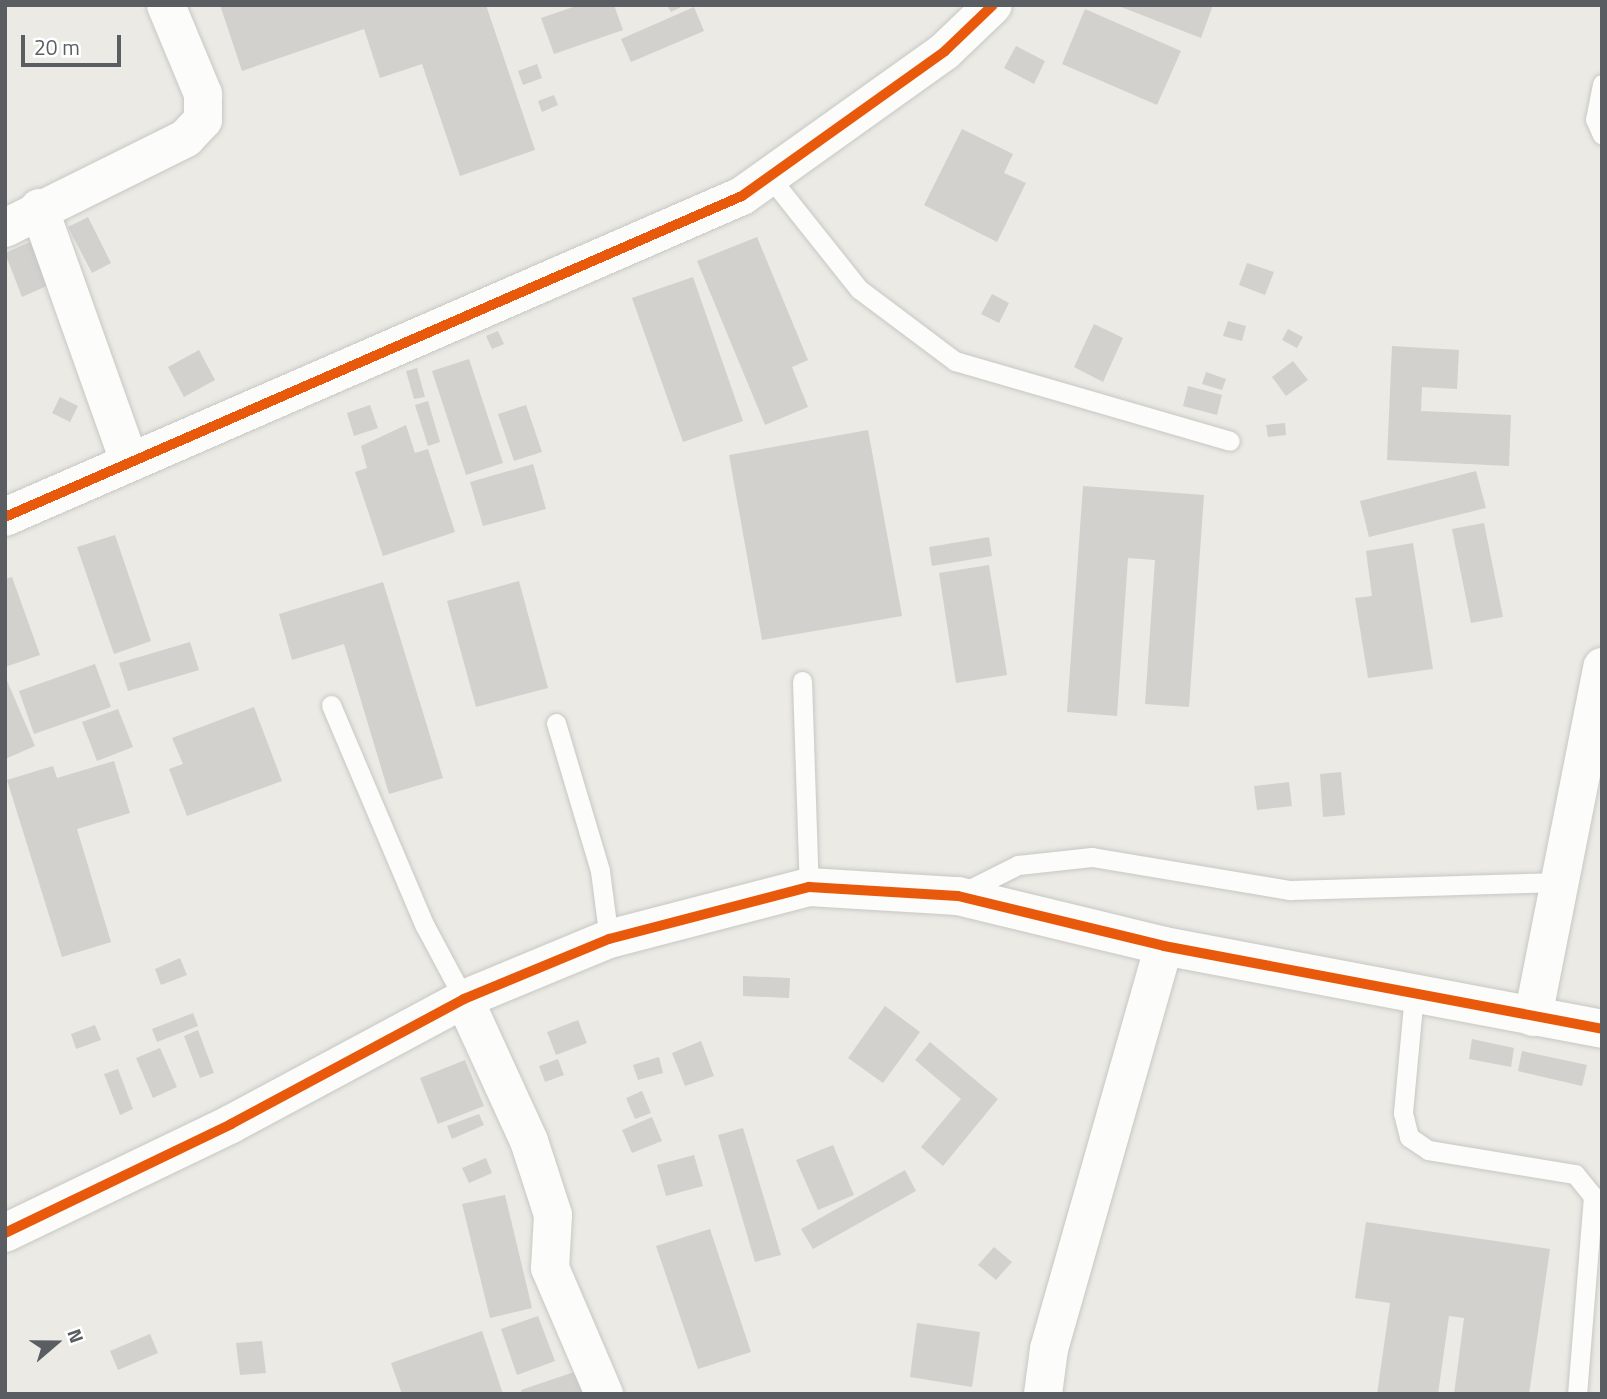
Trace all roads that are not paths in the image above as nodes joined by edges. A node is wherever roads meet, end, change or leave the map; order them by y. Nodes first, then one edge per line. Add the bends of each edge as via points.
1 (166, 5) edge
2 (993, 5) edge
3 (1602, 84) edge
4 (1602, 135) edge
5 (769, 176) junction
6 (39, 208) junction
7 (5, 228) edge
8 (1230, 441) dead end
9 (129, 461) junction
10 (5, 517) edge
11 (1602, 667) edge
12 (802, 681) dead end
13 (331, 705) dead end
14 (556, 723) dead end
15 (1593, 755) edge
16 (1560, 882) junction
17 (809, 887) junction
18 (958, 895) junction
19 (609, 939) junction
20 (1164, 946) junction
21 (1414, 994) junction
22 (464, 999) junction
23 (1533, 1017) junction
24 (1602, 1029) edge
25 (5, 1233) edge
26 (1597, 1242) edge
27 (604, 1394) edge
28 (1043, 1394) edge
29 (1577, 1394) edge

1 - 6 street via 203,94 203,120 186,138
2 - 5 street via 945,51
3 - 4 lane via 1595,118
5 - 8 lane via 859,289 955,361
5 - 9 street via 742,196
6 - 7 street
6 - 9 street
9 - 10 street
11 - 15 street
12 - 17 lane
13 - 22 lane via 425,926
14 - 19 lane via 600,871
15 - 16 street
16 - 18 lane via 1290,890 1092,857 1018,865
16 - 23 street
17 - 18 street
17 - 19 street
18 - 20 street
19 - 22 street
20 - 21 street
20 - 28 street via 1049,1349
21 - 23 street
21 - 26 lane via 1403,1112 1409,1137 1428,1150 1575,1174 1593,1196
22 - 25 street via 231,1124
22 - 27 street via 529,1141 553,1215 550,1268
23 - 24 street
26 - 29 lane

